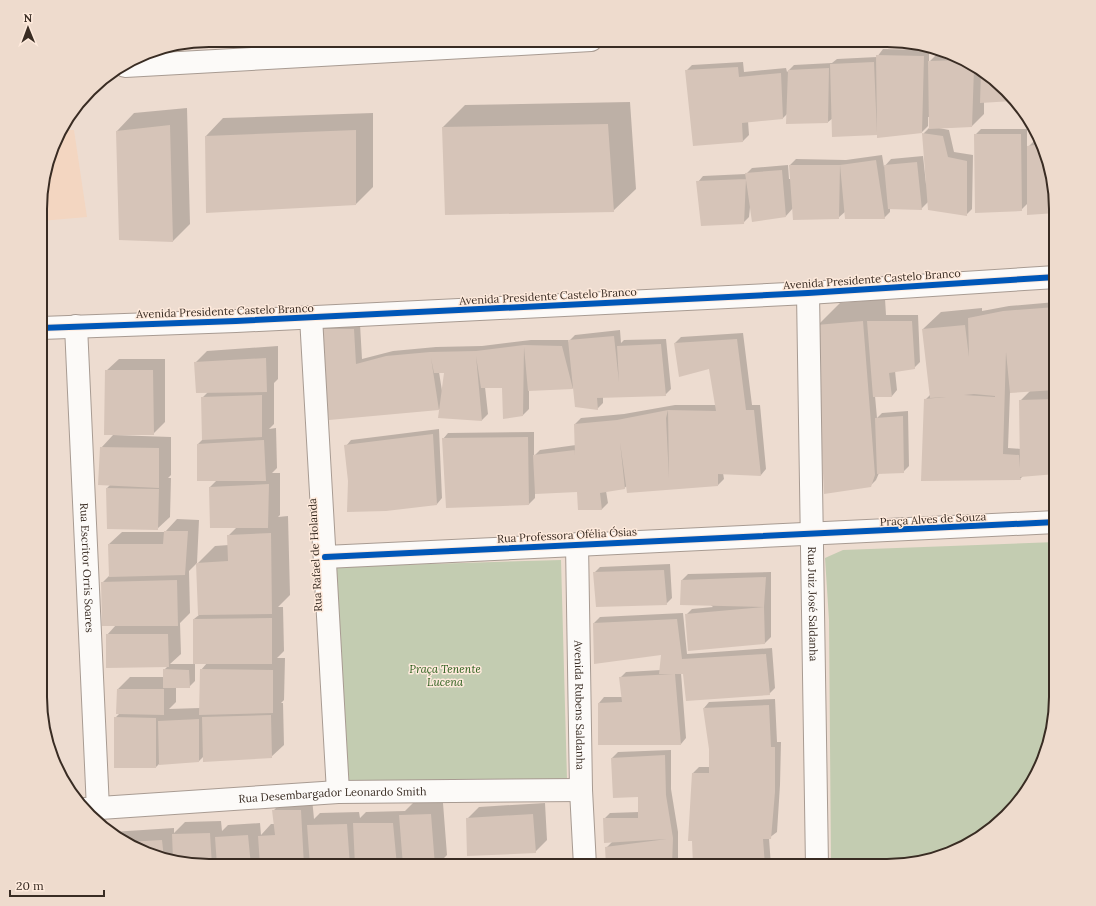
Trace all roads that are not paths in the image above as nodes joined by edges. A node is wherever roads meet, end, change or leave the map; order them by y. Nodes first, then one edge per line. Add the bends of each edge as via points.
1 (466, 47) edge
2 (135, 65) edge
3 (1049, 277) edge
4 (808, 293) junction
5 (311, 317) junction
6 (76, 326) junction
7 (47, 328) edge
8 (1049, 522) edge
9 (811, 535) junction
10 (577, 544) junction
11 (325, 557) junction
12 (581, 790) junction
13 (338, 792) junction
14 (91, 807) edge
15 (93, 809) edge
16 (585, 859) edge
17 (817, 859) edge

1 - 2 street
3 - 4 street, Avenida Presidente Castelo Branco
4 - 5 street, Avenida Presidente Castelo Branco
4 - 9 street, Rua Juiz José Saldanha
5 - 6 street, Avenida Presidente Castelo Branco
5 - 11 street, Rua Rafael de Holanda
6 - 7 street, Avenida Presidente Castelo Branco
6 - 14 street, Rua Escritor Orris Soares
8 - 9 street, Praça Alves de Souza
9 - 10 street, Rua Professora Ofélia Ósias
9 - 17 street, Rua Juiz José Saldanha
10 - 11 street, Rua Professora Ofélia Ósias
10 - 12 street, Avenida Rubens Saldanha
11 - 13 street, Rua Rafael de Holanda
12 - 13 street, Rua Desembargador Leonardo Smith
12 - 16 street, Avenida Rubens Saldanha
13 - 15 street, Rua Desembargador Leonardo Smith

